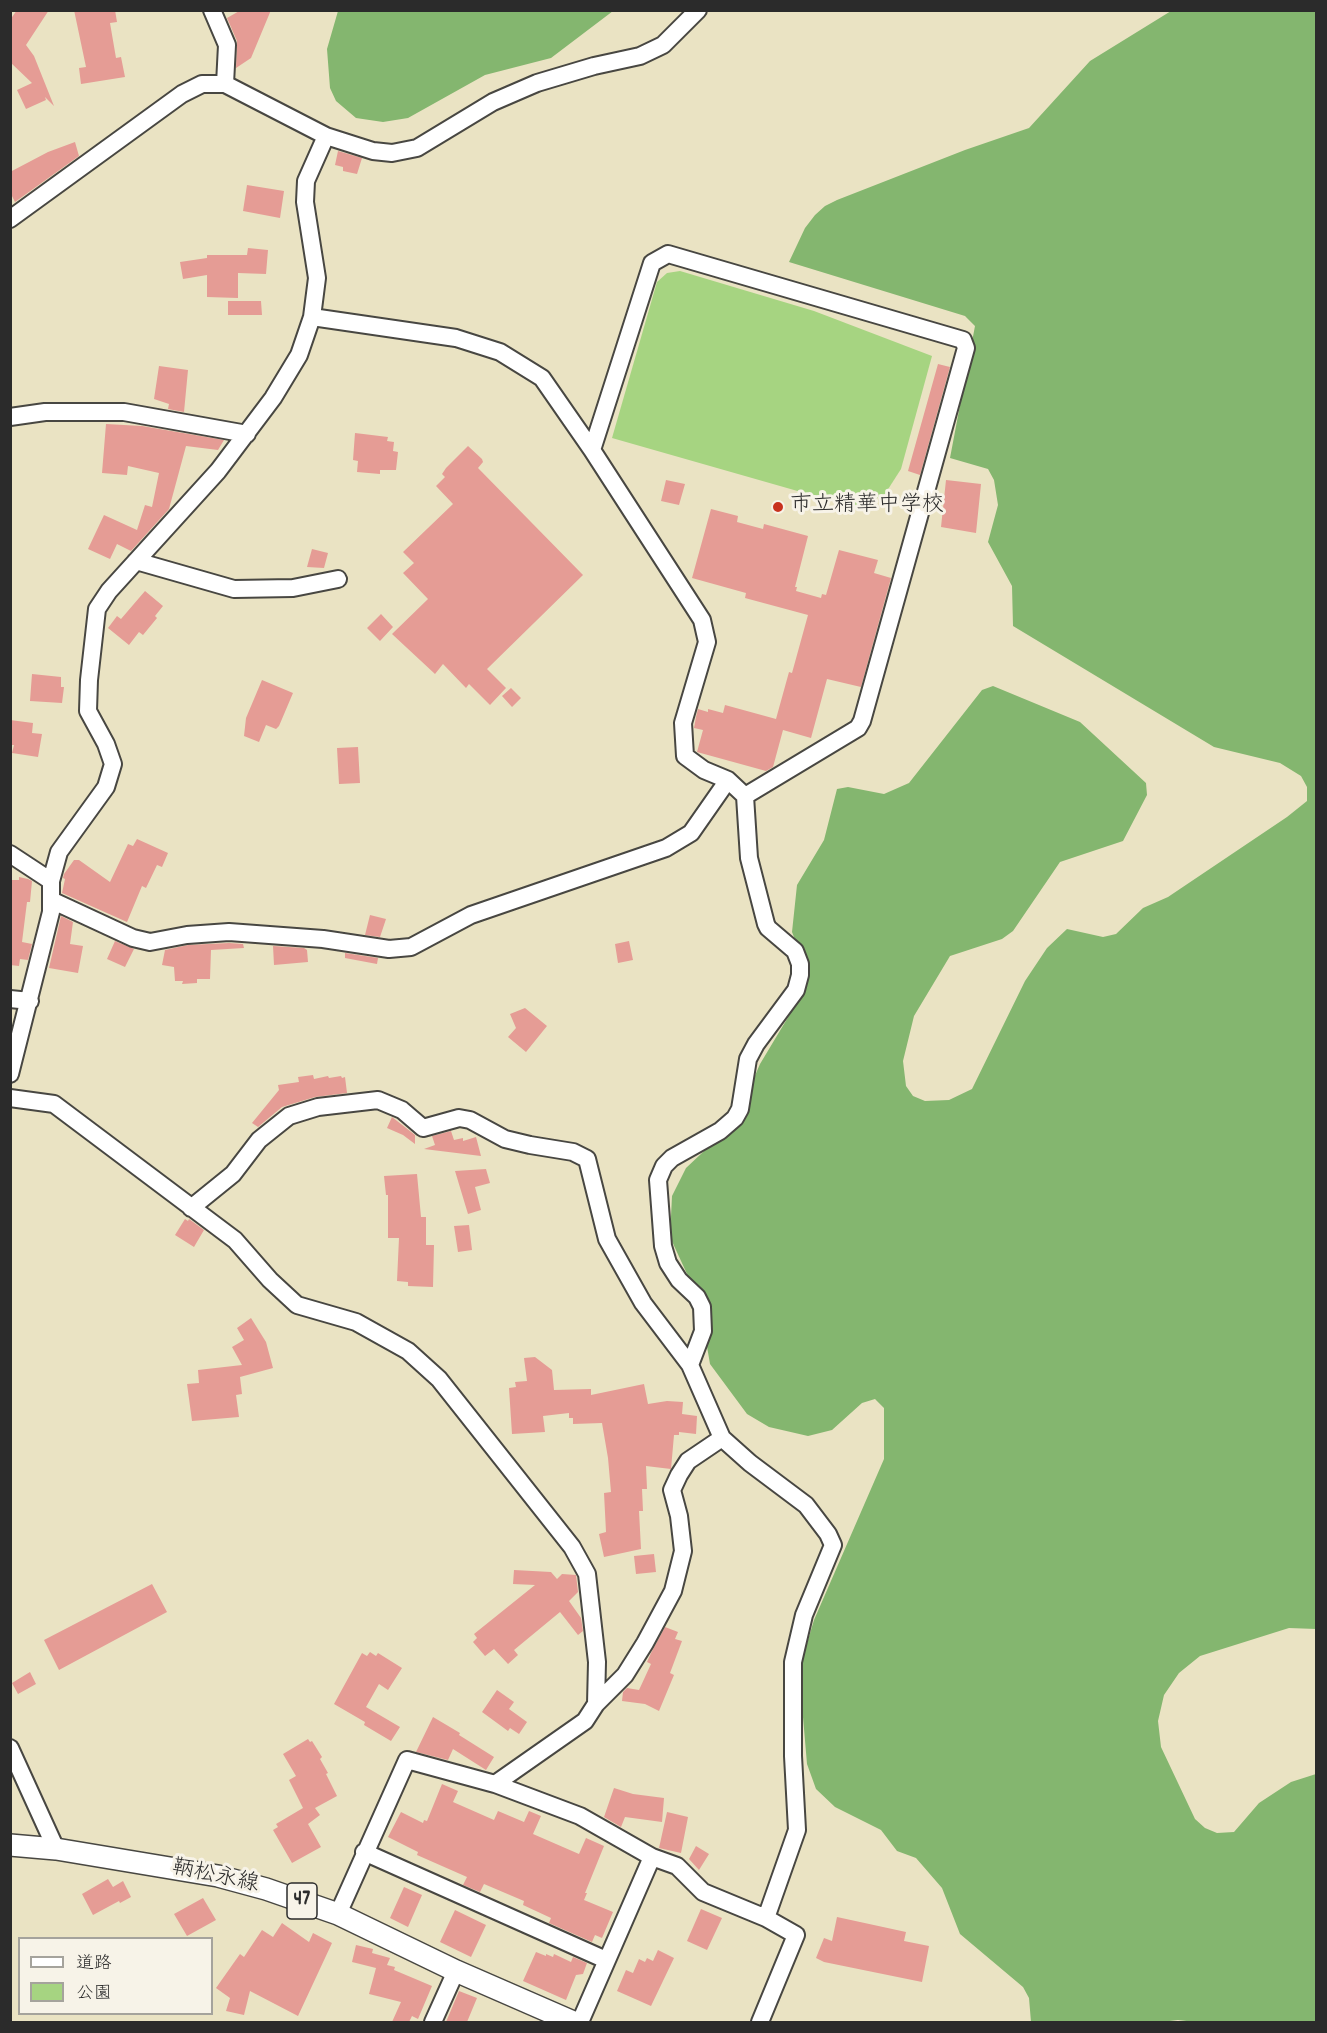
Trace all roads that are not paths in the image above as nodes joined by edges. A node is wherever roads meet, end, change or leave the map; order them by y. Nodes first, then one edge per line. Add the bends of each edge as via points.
1 (212, 10) edge
2 (698, 10) edge
3 (225, 84) junction
4 (326, 135) junction
5 (10, 219) edge
6 (312, 317) junction
7 (10, 417) edge
8 (247, 434) junction
9 (592, 450) junction
10 (136, 561) junction
11 (338, 579) dead end
12 (728, 780) junction
13 (745, 796) junction
14 (10, 854) edge
15 (51, 881) junction
16 (51, 900) junction
17 (10, 999) edge
18 (30, 1001) junction
19 (10, 1074) edge
20 (10, 1098) edge
21 (191, 1208) junction
22 (690, 1365) junction
23 (722, 1438) junction
24 (596, 1704) junction
25 (10, 1748) edge
26 (495, 1784) junction
27 (10, 1845) edge
28 (56, 1850) junction
29 (364, 1852) junction
30 (651, 1857) junction
31 (338, 1914) junction
32 (766, 1918) junction
33 (606, 1960) junction
34 (456, 1971) junction
35 (433, 2022) edge
36 (573, 2022) edge
37 (580, 2022) edge
38 (760, 2022) edge

1 - 3 street via 227,45
2 - 4 street via 663,45 537,83 493,102 417,148 392,153 373,151
3 - 4 street
3 - 5 street via 202,84 182,94
4 - 6 street via 306,181 305,202 317,278
6 - 8 street via 299,355
6 - 9 street via 456,338 500,352 542,378
7 - 8 street via 45,412 124,412
8 - 10 street
9 - 12 street via 702,620 707,642 682,723 685,756
9 - 13 street via 652,262 668,254 963,340 966,348 862,721 858,728
10 - 11 street via 234,589 293,588
10 - 15 street via 97,609 88,711 113,764 106,787 59,852
12 - 13 street
12 - 16 street via 691,832 666,848 471,915 411,947 389,949 229,932 150,942
13 - 22 street via 749,858 766,924 795,951 800,975 796,990 748,1059 735,1118 672,1158 658,1180 668,1263 702,1307 703,1331
14 - 15 street
15 - 16 street
16 - 18 street
17 - 18 street
18 - 19 street
20 - 21 street via 54,1104
21 - 22 street via 233,1174 259,1140 289,1116 318,1107 378,1100 402,1110 423,1128 459,1118 505,1139 573,1152 588,1160 607,1239 643,1303
21 - 24 street via 235,1240 297,1305 356,1322 408,1351 439,1379 564,1535 587,1574 597,1662
22 - 23 street
23 - 24 street via 687,1461 679,1475 672,1490 683,1551 673,1591 625,1675
23 - 32 street via 806,1505 833,1545 804,1615 793,1662 797,1830
24 - 26 street via 585,1721
25 - 28 street
26 - 29 street via 407,1760
26 - 30 street via 580,1816
27 - 28 main road, 鞆松永線 / 47
28 - 31 main road, 鞆松永線 / 47 via 218,1876
29 - 31 street
29 - 33 street
30 - 32 street via 677,1866 703,1892
30 - 33 street
31 - 34 main road, 鞆松永線 / 47
32 - 38 street via 796,1935
33 - 37 street
34 - 35 street
34 - 36 main road, 鞆松永線 / 47

